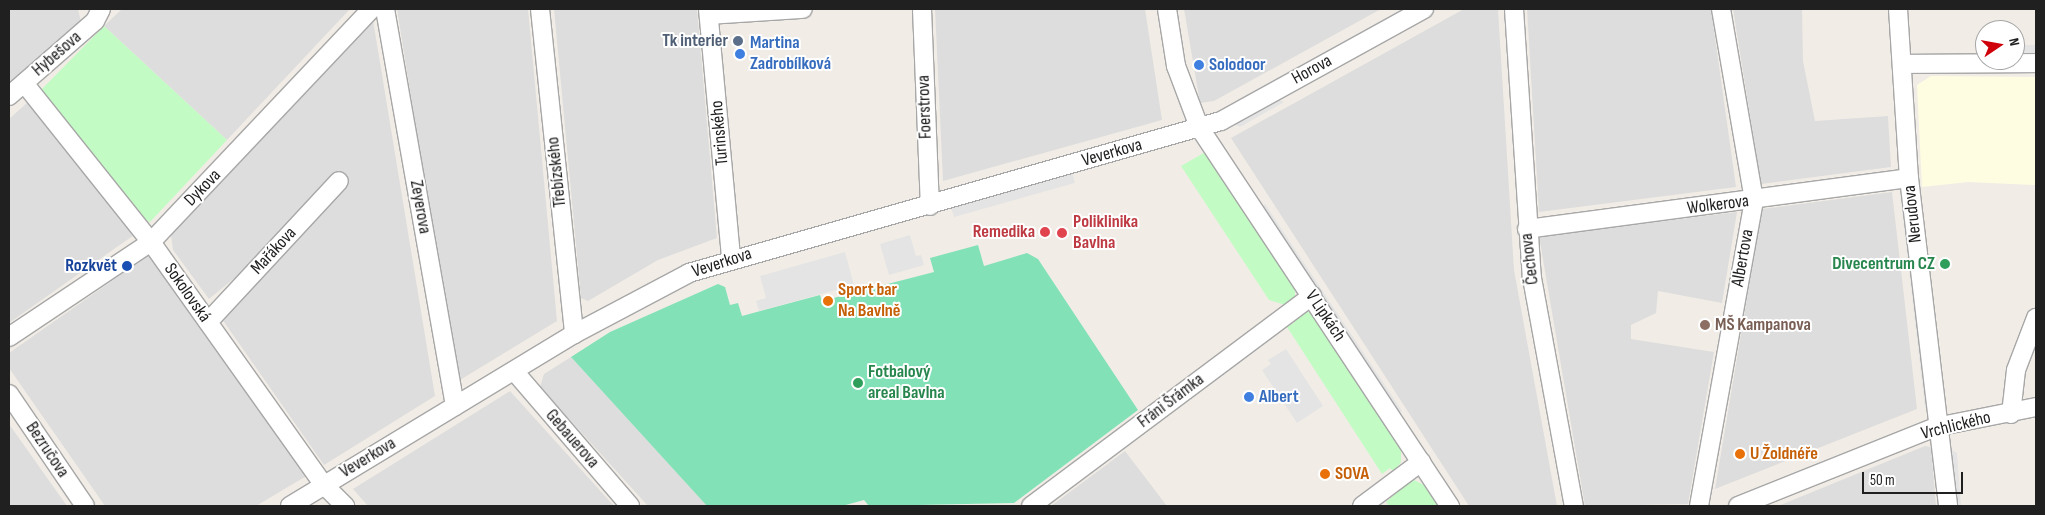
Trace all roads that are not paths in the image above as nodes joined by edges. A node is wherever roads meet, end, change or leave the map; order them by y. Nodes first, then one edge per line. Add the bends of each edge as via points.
1 (101, 9) edge
2 (371, 9) edge
3 (385, 9) edge
4 (540, 9) edge
5 (803, 9) edge
6 (922, 9) edge
7 (1167, 9) edge
8 (1424, 9) edge
9 (1514, 9) edge
10 (1721, 9) edge
11 (1898, 9) edge
12 (708, 12) edge
13 (2036, 62) edge
14 (1902, 64) junction
15 (24, 83) junction
16 (9, 96) edge
17 (1199, 128) junction
18 (1909, 178) junction
19 (340, 181) dead end
20 (1754, 200) junction
21 (930, 206) junction
22 (1526, 229) junction
23 (151, 242) junction
24 (731, 258) junction
25 (1312, 296) junction
26 (2036, 318) edge
27 (208, 322) junction
28 (574, 334) junction
29 (9, 337) edge
30 (514, 371) junction
31 (9, 394) edge
32 (455, 406) junction
33 (2036, 407) edge
34 (2011, 414) junction
35 (1936, 427) junction
36 (1421, 462) junction
37 (324, 485) junction
38 (85, 506) edge
39 (290, 506) edge
40 (345, 506) edge
41 (630, 506) edge
42 (1031, 506) edge
43 (1362, 506) edge
44 (1450, 506) edge
45 (1574, 506) edge
46 (1699, 506) edge
47 (1738, 506) edge
48 (1948, 506) edge

1 - 15 street, Hybešova via 95,21
2 - 23 street, Dykova
3 - 32 street, Zeyerova
4 - 28 street, Třebízského
5 - 12 street
6 - 21 street, Foerstrova
7 - 17 street, V Lipkách via 1176,66
8 - 17 street, Horova via 1222,121
9 - 22 street, Čechova
10 - 20 street, Albertova
11 - 14 street, Nerudova
12 - 24 street, Turinského
13 - 14 street
14 - 18 street, Nerudova
15 - 16 street, Hybešova
15 - 23 street, Sokolovská
17 - 21 street, Veverkova
17 - 25 street, V Lipkách
18 - 20 street, Wolkerova
18 - 35 street, Nerudova
19 - 27 street, Mařákova
20 - 22 street, Wolkerova
20 - 46 street, Albertova
21 - 24 street, Veverkova
22 - 45 street, Čechova
23 - 27 street, Sokolovská
23 - 29 street, Dykova
24 - 28 street, Veverkova via 643,295
25 - 36 street, V Lipkách
25 - 42 street, Fráni Šrámka
26 - 34 street via 2016,370
27 - 37 street, Sokolovská
28 - 30 street, Veverkova
30 - 32 street, Veverkova
30 - 41 street, Gebauerova
31 - 38 street, Bezručova
32 - 37 street, Veverkova
33 - 34 street, Vrchlického
34 - 35 street, Vrchlického
35 - 47 street, Vrchlického
35 - 48 street, Nerudova
36 - 43 street
36 - 44 street, V Lipkách
37 - 39 street, Veverkova
37 - 40 street, Sokolovská

